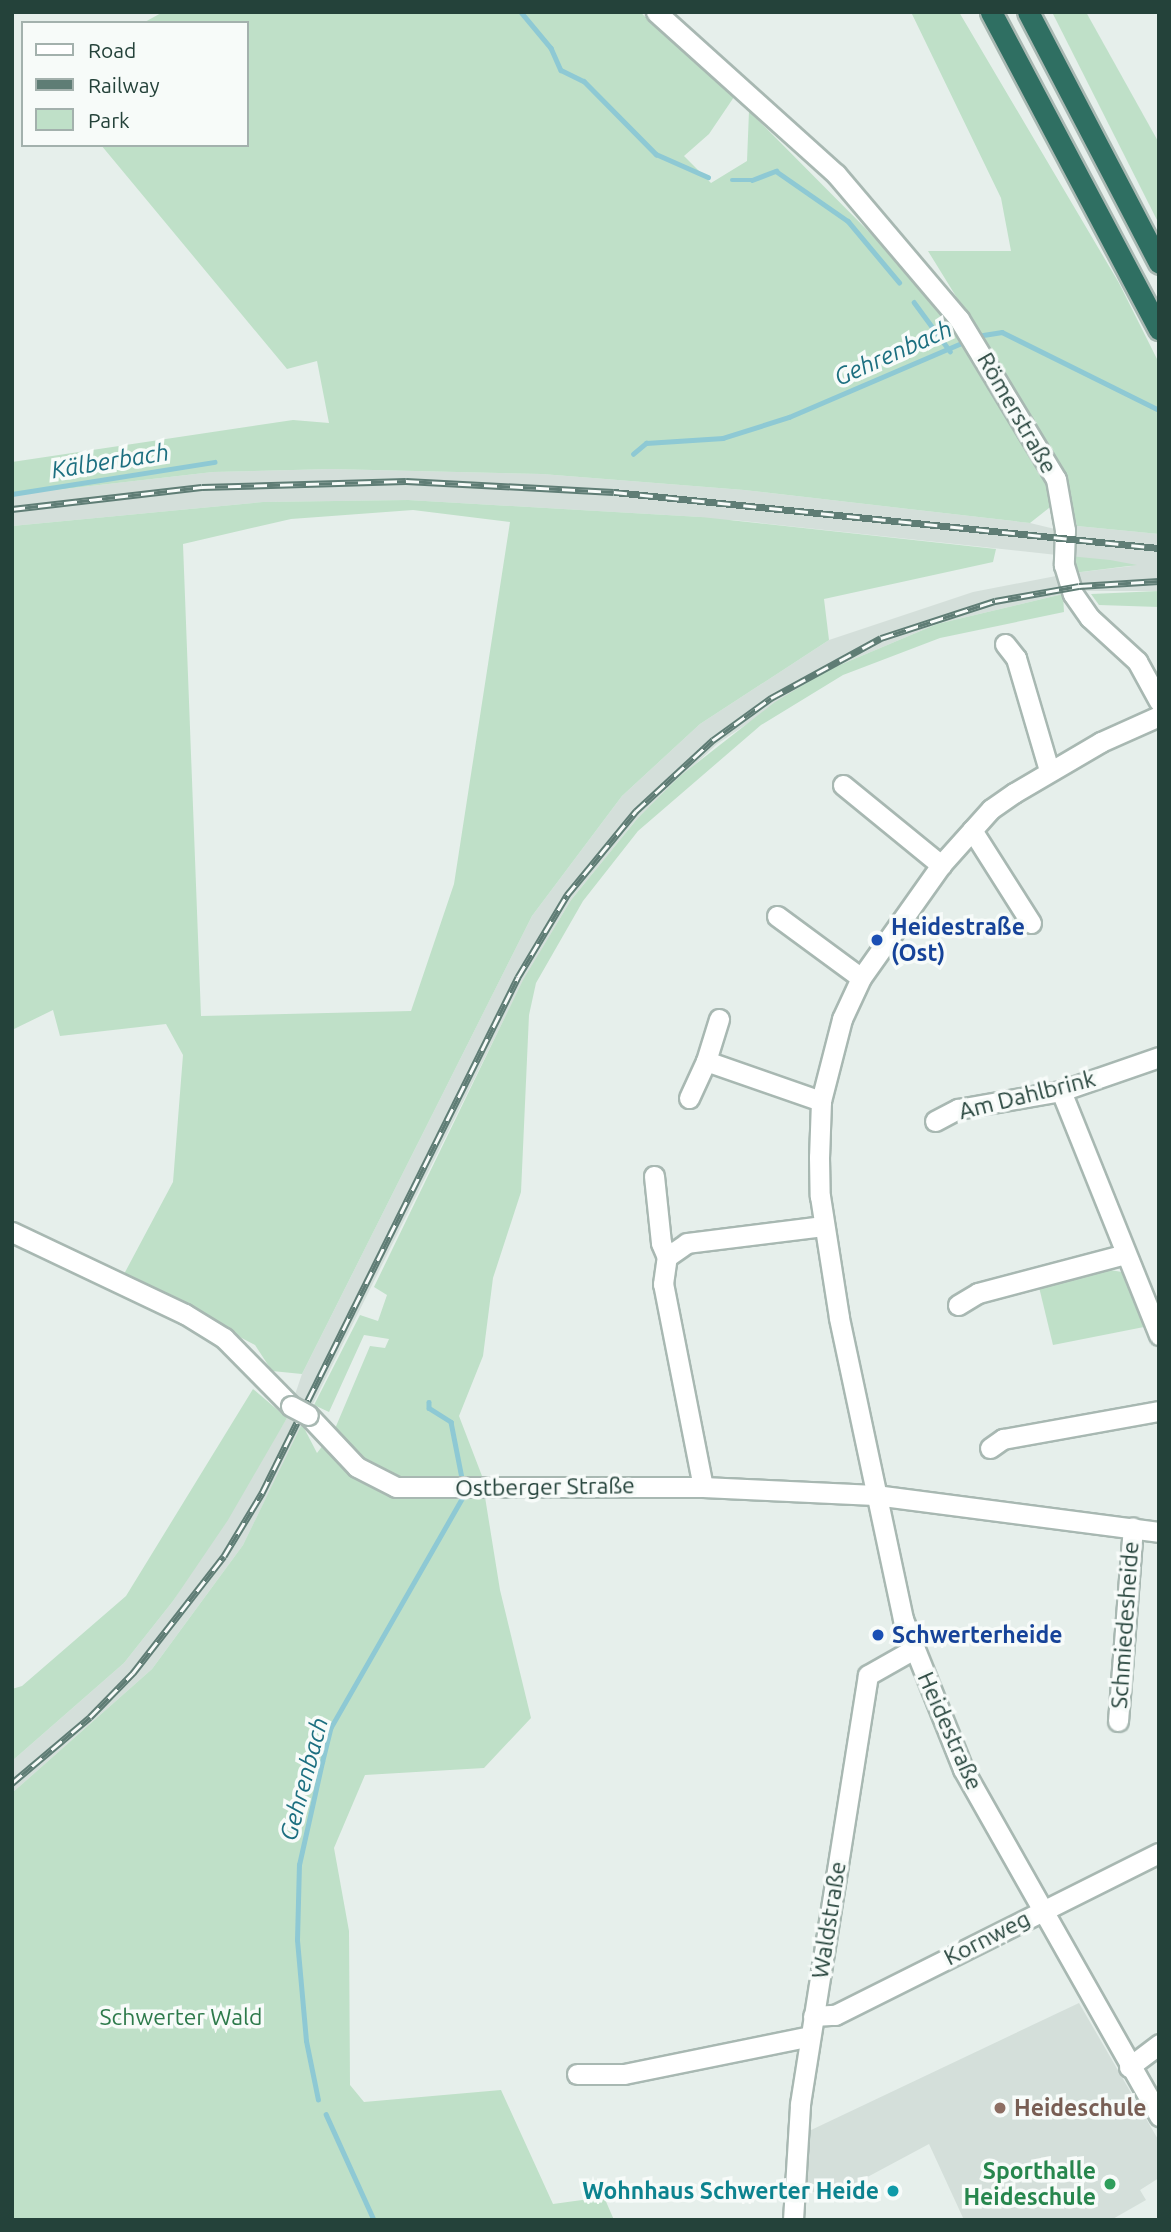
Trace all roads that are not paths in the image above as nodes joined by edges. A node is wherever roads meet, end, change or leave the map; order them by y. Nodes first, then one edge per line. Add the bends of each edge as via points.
1 (656, 12) edge
2 (991, 12) edge
3 (1027, 12) edge
4 (1159, 263) edge
5 (1159, 329) edge
6 (1005, 644) dead end
7 (1159, 701) edge
8 (1159, 716) edge
9 (1049, 770) junction
10 (843, 785) dead end
11 (972, 830) junction
12 (941, 865) junction
13 (777, 916) dead end
14 (1031, 923) dead end
15 (861, 978) junction
16 (719, 1019) dead end
17 (1159, 1057) edge
18 (706, 1061) junction
19 (1061, 1091) junction
20 (690, 1098) dead end
21 (821, 1101) junction
22 (935, 1121) dead end
23 (654, 1176) dead end
24 (824, 1226) junction
25 (12, 1232) edge
26 (1125, 1254) junction
27 (667, 1257) junction
28 (958, 1305) dead end
29 (1159, 1335) edge
30 (1159, 1411) edge
31 (990, 1448) dead end
32 (703, 1487) junction
33 (875, 1495) junction
34 (1133, 1528) junction
35 (1159, 1532) edge
36 (914, 1649) junction
37 (1118, 1721) dead end
38 (1159, 1853) edge
39 (1042, 1910) junction
40 (813, 2015) junction
41 (810, 2036) junction
42 (1159, 2043) edge
43 (1129, 2067) junction
44 (577, 2074) dead end
45 (1159, 2116) edge
46 (793, 2220) edge

1 - 7 street, Römerstraße via 836,174 959,319 1056,479 1065,530 1065,565 1073,594 1090,618 1137,661
2 - 5 highway
3 - 4 highway
6 - 9 street via 1016,658
8 - 9 street, Heidestraße
9 - 11 street, Heidestraße via 991,809
10 - 12 street
11 - 12 street, Heidestraße
11 - 14 street
12 - 15 street, Heidestraße
13 - 15 street
15 - 21 street, Heidestraße via 828,1059
16 - 18 street
17 - 19 street, Am Dahlbrink
18 - 20 street
18 - 21 street
19 - 22 street, Am Dahlbrink via 958,1109
19 - 26 street
21 - 24 street, Heidestraße
23 - 27 street via 661,1243
24 - 27 street via 687,1244
24 - 33 street, Heidestraße
25 - 32 street, Ostberger Straße via 185,1314 224,1338 357,1467 396,1487
26 - 28 street via 978,1293
26 - 29 street
27 - 32 street via 663,1284
30 - 31 street via 1003,1439
32 - 33 street, Ostberger Straße
33 - 34 street, Ostberger Straße
33 - 36 street, Heidestraße via 894,1585
34 - 35 street, Ostberger Straße
34 - 37 street, Schmiedesheide
36 - 39 street, Heidestraße via 963,1769
36 - 40 street, Waldstraße via 868,1675
38 - 39 street, Kornweg
39 - 40 street, Kornweg via 835,2015
39 - 43 street, Heidestraße
40 - 41 street, Waldstraße
41 - 44 street via 624,2074
41 - 46 street, Waldstraße
42 - 43 street
43 - 45 street, Heidestraße

